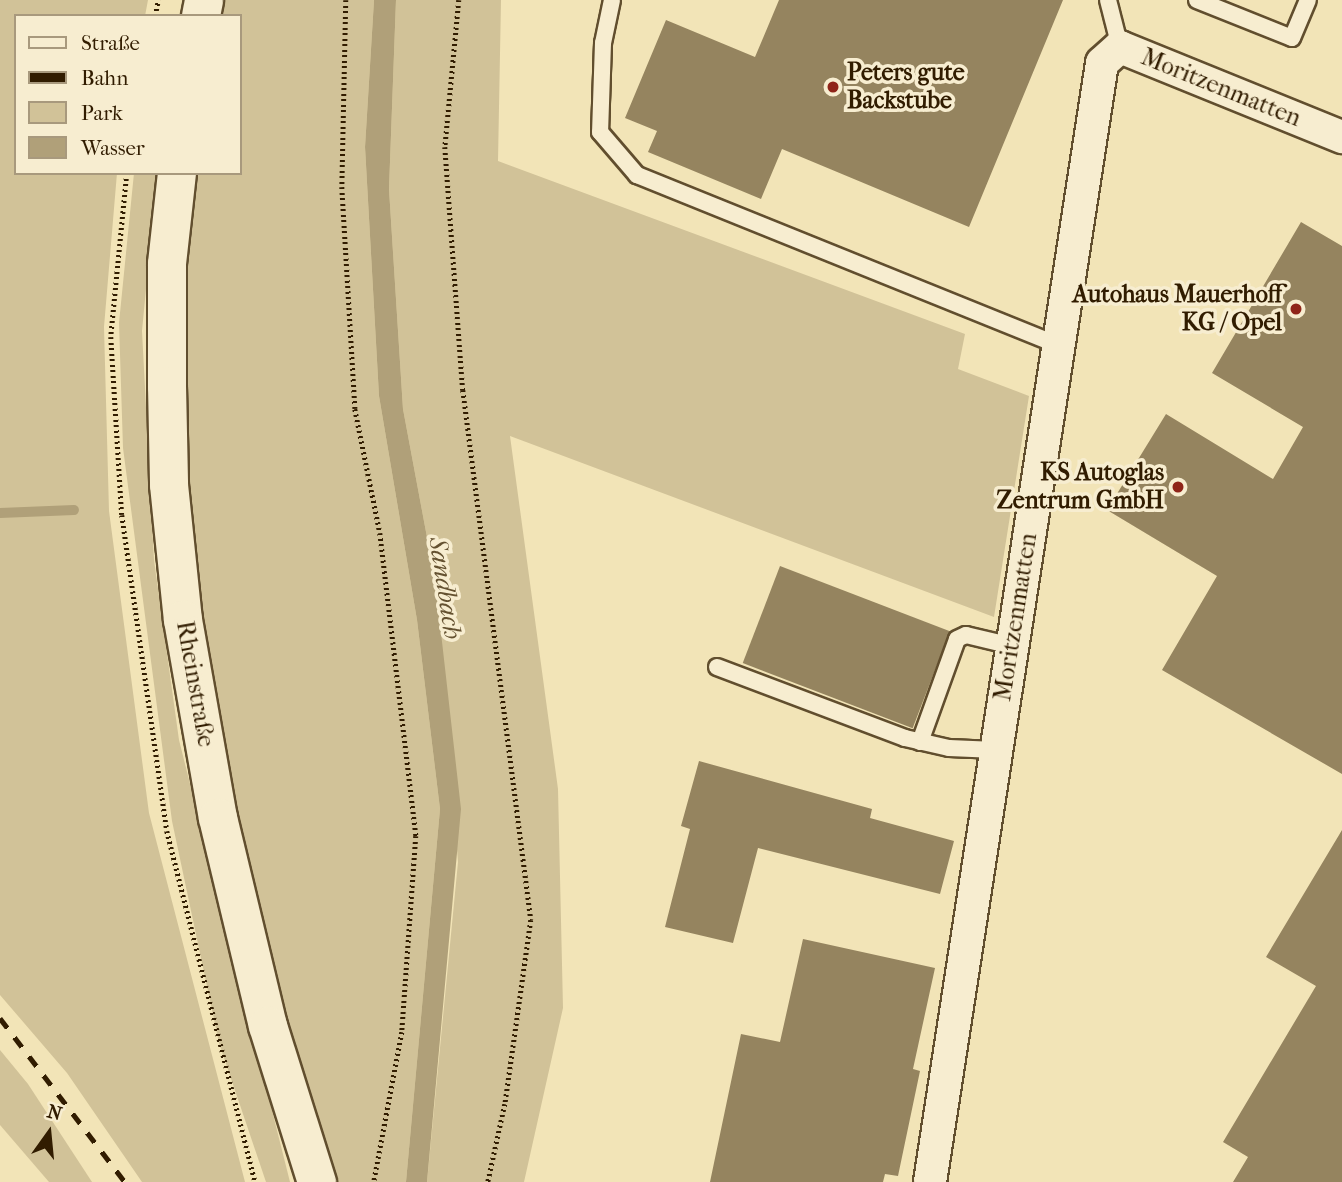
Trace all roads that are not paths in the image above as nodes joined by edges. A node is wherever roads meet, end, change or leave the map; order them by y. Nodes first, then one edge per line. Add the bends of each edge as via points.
1 (612, 0) edge
2 (1108, 0) edge
3 (1197, 0) edge
4 (1308, 0) edge
5 (1119, 47) junction
6 (1342, 137) edge
7 (177, 175) edge
8 (1057, 345) junction
9 (1012, 646) junction
10 (717, 667) dead end
11 (920, 741) junction
12 (996, 750) junction
13 (317, 1182) edge
14 (930, 1182) edge

1 - 8 lane via 603,43 600,132 637,175
2 - 5 lane
3 - 4 lane via 1293,38
5 - 6 street, Moritzenmatten
5 - 8 street, Moritzenmatten via 1102,63
7 - 13 street, Rheinstraße via 167,264 169,485 183,620 218,818 268,1026
8 - 9 street, Moritzenmatten
9 - 11 lane via 966,635 957,639
9 - 12 street, Moritzenmatten
10 - 11 lane
11 - 12 lane
12 - 14 street, Moritzenmatten

